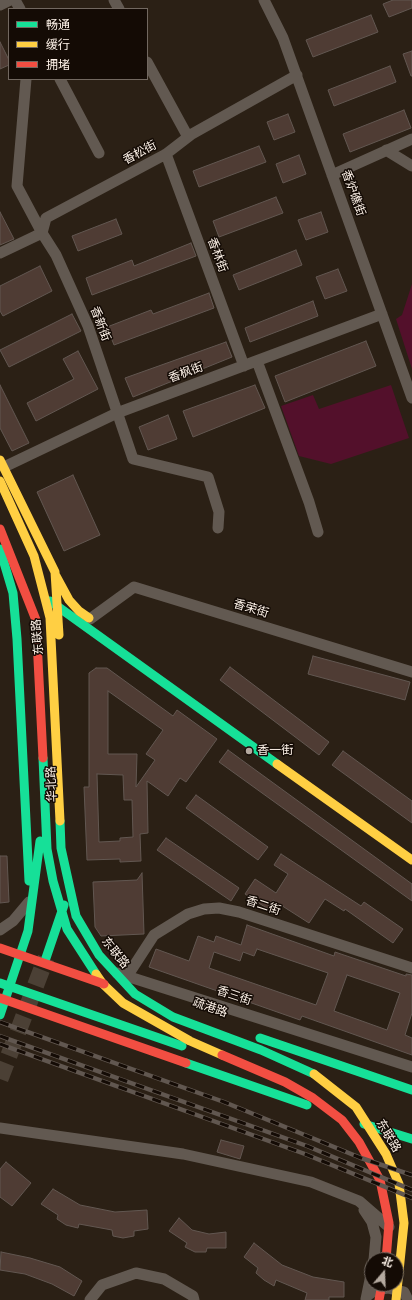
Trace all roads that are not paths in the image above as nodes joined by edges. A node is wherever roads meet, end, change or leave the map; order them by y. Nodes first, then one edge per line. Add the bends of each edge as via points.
1 (10, 0) edge
2 (264, 0) edge
3 (0, 5) edge
4 (148, 64) edge
5 (297, 76) junction
6 (26, 80) edge
7 (61, 80) edge
8 (188, 137) junction
9 (412, 139) edge
10 (386, 150) junction
11 (99, 153) dead end
12 (166, 154) junction
13 (412, 166) edge
14 (332, 175) junction
15 (42, 233) junction
16 (0, 252) edge
17 (382, 314) junction
18 (256, 361) junction
19 (244, 366) junction
20 (412, 398) edge
21 (116, 413) junction
22 (2, 464) edge
23 (0, 481) edge
24 (15, 491) junction
25 (0, 497) edge
26 (218, 528) dead end
27 (0, 529) edge
28 (318, 532) dead end
29 (0, 549) edge
30 (5, 562) junction
31 (54, 572) junction
32 (58, 606) junction
33 (90, 619) junction
34 (412, 672) edge
35 (44, 803) junction
36 (412, 849) edge
37 (412, 860) edge
38 (29, 902) junction
39 (0, 930) edge
40 (17, 944) dead end
41 (0, 948) edge
42 (46, 958) joint
43 (412, 968) edge
44 (128, 975) junction
45 (0, 983) edge
46 (0, 998) edge
47 (0, 1015) edge
48 (204, 1018) dead end
49 (249, 1034) dead end
50 (412, 1067) edge
51 (285, 1082) junction
52 (412, 1090) edge
53 (320, 1109) junction
54 (0, 1128) edge
55 (412, 1130) edge
56 (412, 1139) edge
57 (359, 1201) junction
58 (375, 1252) edge
59 (386, 1252) edge
60 (412, 1252) edge
61 (412, 1295) edge
62 (367, 1298) edge
63 (90, 1300) edge
64 (194, 1300) edge
65 (396, 1300) edge
66 (410, 1300) edge

1 - 3 street
2 - 5 street, 香炉礁街 via 283,38
4 - 8 street
5 - 8 street, 香松街
5 - 14 street, 香炉礁街
6 - 15 street, 香新街 via 18,186
7 - 11 street
8 - 12 street, 香松街
9 - 10 street
10 - 13 street
10 - 14 street
12 - 15 street, 香松街 via 46,218
12 - 19 street, 香林街
14 - 17 street, 香炉礁街
15 - 16 street
15 - 21 street, 香新街 via 56,255 88,326
17 - 18 street, 香枫街
17 - 20 street, 香炉礁街
18 - 19 street, 香枫街
18 - 28 street
19 - 21 street, 香枫街
21 - 22 street, 香枫街
21 - 26 street, 香新街 via 133,459 208,478 219,512
22 - 24 main road
23 - 65 main road, 东联路 via 34,556 50,618 61,848 76,916 99,955 135,994 173,1017 316,1074 356,1107 386,1154 399,1184 404,1223
24 - 25 street
24 - 31 main road
27 - 35 main road, 东联路 via 36,620
29 - 30 main road
30 - 32 main road via 15,576
30 - 38 main road via 13,594 17,639
31 - 32 main road, 华北路
31 - 33 main road via 69,600
32 - 37 main road
32 - 42 main road, 华北路 via 68,867 64,905
33 - 34 street, 香荣街 via 134,587
33 - 36 main road
35 - 47 main road via 28,931
35 - 51 main road, 东联路 via 47,850 67,929 103,984 123,1003 190,1041
38 - 39 street via 13,921
38 - 40 main road
41 - 48 main road, 疏港路
42 - 44 street, 香三街
43 - 44 street, 香二街 via 239,912 204,908 188,914 154,934
44 - 50 street, 香三街
45 - 51 main road
46 - 53 main road
49 - 52 main road
51 - 59 main road, 东联路 via 313,1098 342,1120 359,1142 380,1180 386,1203
53 - 55 main road
53 - 56 main road
54 - 57 street via 183,1154 258,1169 311,1182
57 - 58 street via 372,1222 376,1237
57 - 60 street via 399,1236
61 - 66 street
62 - 66 street via 375,1290 388,1288 404,1292
63 - 64 street via 102,1285 136,1273 164,1279 193,1296

